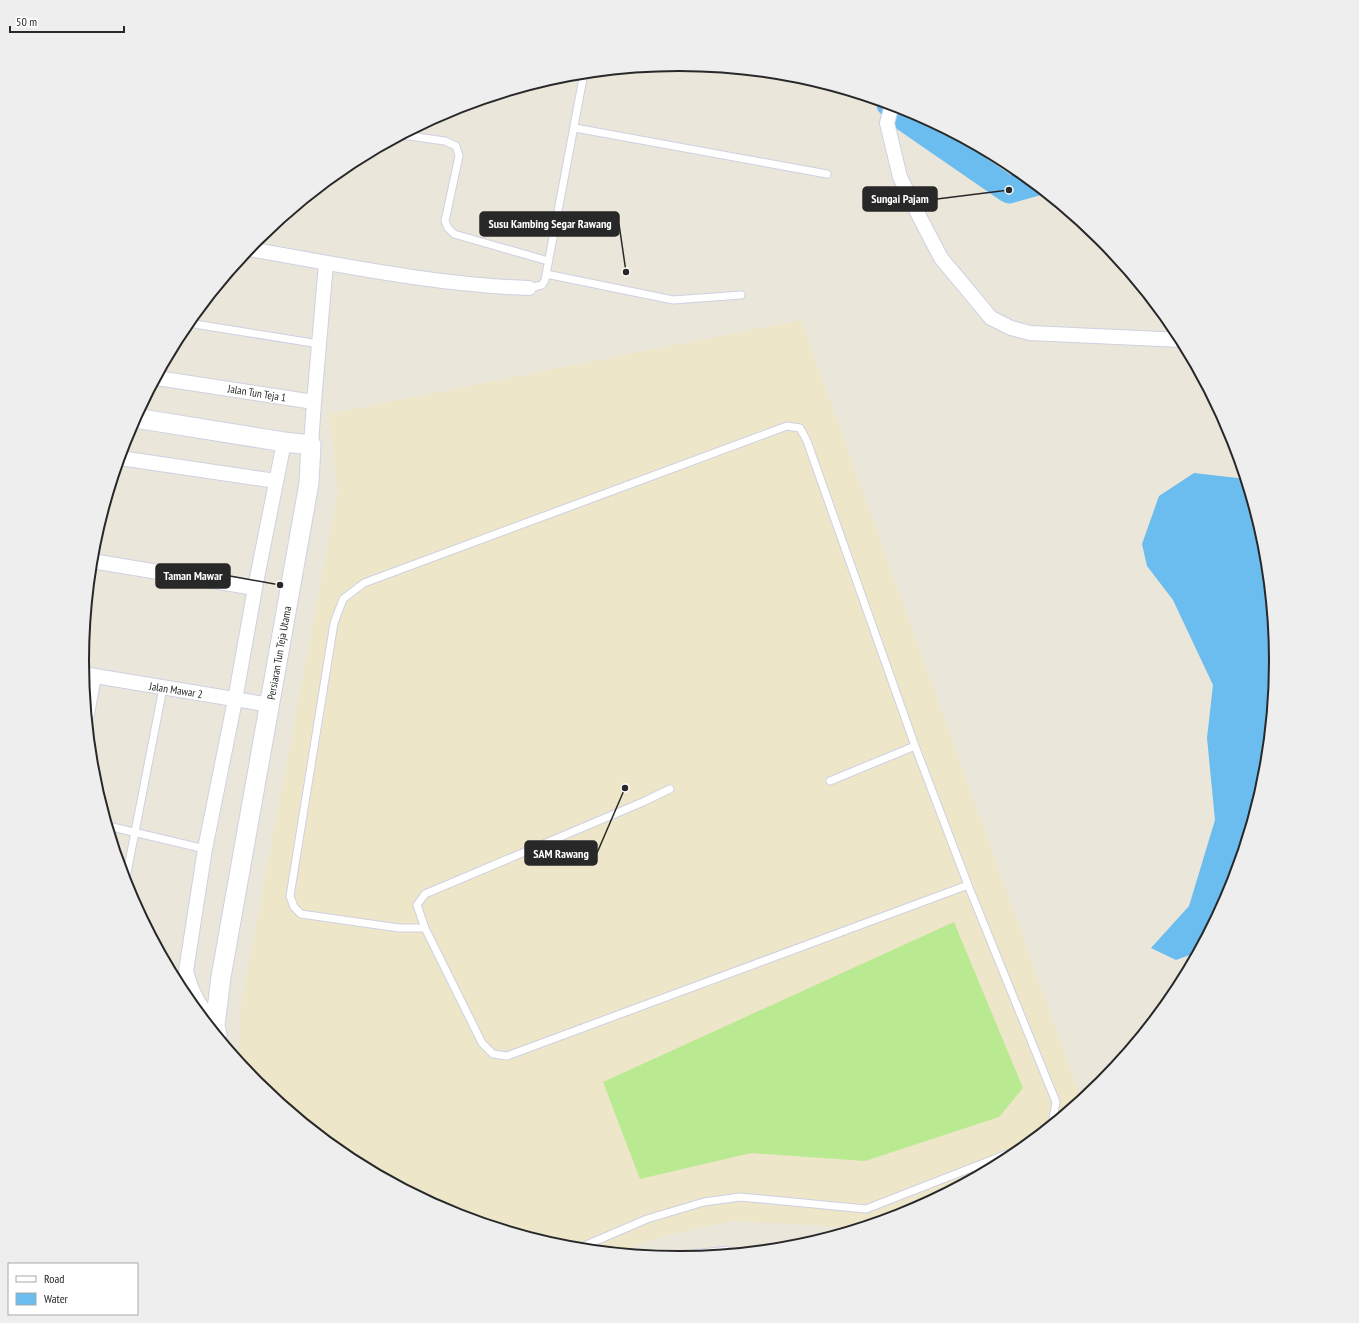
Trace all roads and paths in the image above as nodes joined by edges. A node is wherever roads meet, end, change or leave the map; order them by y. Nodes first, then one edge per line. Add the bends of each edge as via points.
1 (583, 79) edge
2 (891, 110) edge
3 (575, 128) junction
4 (410, 136) edge
5 (827, 174) dead end
6 (256, 250) edge
7 (548, 261) junction
8 (326, 263) junction
9 (546, 274) junction
10 (529, 288) joint
11 (741, 295) dead end
12 (195, 324) edge
13 (1174, 340) edge
14 (319, 344) junction
15 (161, 379) edge
16 (314, 402) junction
17 (142, 419) edge
18 (284, 442) junction
19 (311, 444) junction
20 (125, 459) edge
21 (276, 480) junction
22 (97, 562) edge
23 (256, 588) junction
24 (89, 675) edge
25 (163, 688) junction
26 (236, 700) junction
27 (270, 705) junction
28 (915, 746) junction
29 (830, 780) dead end
30 (670, 789) dead end
31 (113, 827) edge
32 (135, 832) junction
33 (206, 848) junction
34 (127, 870) edge
35 (968, 885) junction
36 (425, 928) junction
37 (188, 988) edge
38 (216, 1027) edge
39 (1053, 1118) edge
40 (1001, 1156) edge
41 (587, 1245) edge

1 - 3 lane
2 - 13 street via 887,123 900,177 922,223 941,258 991,318 1011,328 1030,333
3 - 5 lane
3 - 7 lane
4 - 7 lane via 445,141 456,146 459,156 445,221 454,234
6 - 8 street
7 - 9 lane
8 - 10 street via 451,282
8 - 14 street
9 - 10 lane via 542,285
9 - 11 lane via 673,300
12 - 14 lane
14 - 16 street
15 - 16 street, Jalan Tun Teja 1
16 - 19 street
17 - 18 street
18 - 19 street
18 - 21 street
19 - 27 street, Persiaran Tun Teja Utama via 309,483
20 - 21 street
21 - 23 street
22 - 23 street
23 - 26 street
24 - 25 street, Jalan Mawar 2
25 - 26 street, Jalan Mawar 2
25 - 32 lane
26 - 27 street, Jalan Mawar 2
26 - 33 street
27 - 38 street, Persiaran Tun Teja Utama via 221,978
28 - 29 lane
28 - 35 lane
28 - 36 lane via 807,441 800,428 787,426 364,583 342,599 334,623 290,896 294,907 301,914 399,928
30 - 36 lane via 425,894 417,905
31 - 32 lane
32 - 33 lane
32 - 34 lane
33 - 37 street via 186,971
35 - 36 lane via 507,1056 493,1054 482,1043
35 - 39 lane via 1056,1102
40 - 41 lane via 866,1209 740,1197 704,1202 647,1219

